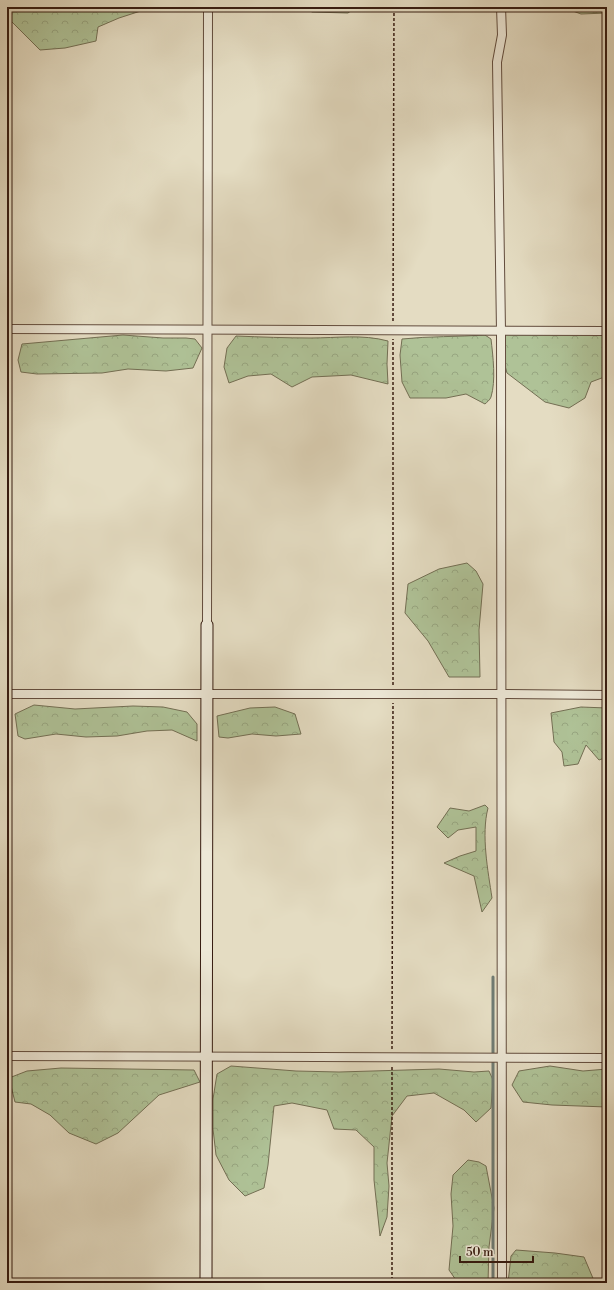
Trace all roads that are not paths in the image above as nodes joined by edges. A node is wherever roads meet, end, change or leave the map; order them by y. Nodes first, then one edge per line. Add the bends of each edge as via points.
1 (8, 7) edge
2 (208, 7) edge
3 (501, 7) edge
4 (7, 98) edge
5 (7, 329) edge
6 (207, 329) junction
7 (501, 331) junction
8 (607, 331) edge
9 (207, 625) joint
10 (7, 694) edge
11 (501, 694) junction
12 (207, 695) junction
13 (607, 696) edge
14 (7, 1056) edge
15 (206, 1057) junction
16 (502, 1058) junction
17 (607, 1058) edge
18 (206, 1283) edge
19 (502, 1283) edge

1 - 4 street
2 - 6 street
3 - 7 street via 502,35 497,62
5 - 6 street
6 - 7 street
6 - 9 street
7 - 8 street
7 - 11 street
9 - 12 street
10 - 12 street
11 - 12 street
11 - 13 street
11 - 16 street
12 - 15 street
14 - 15 street
15 - 16 street
15 - 18 street
16 - 17 street
16 - 19 street

